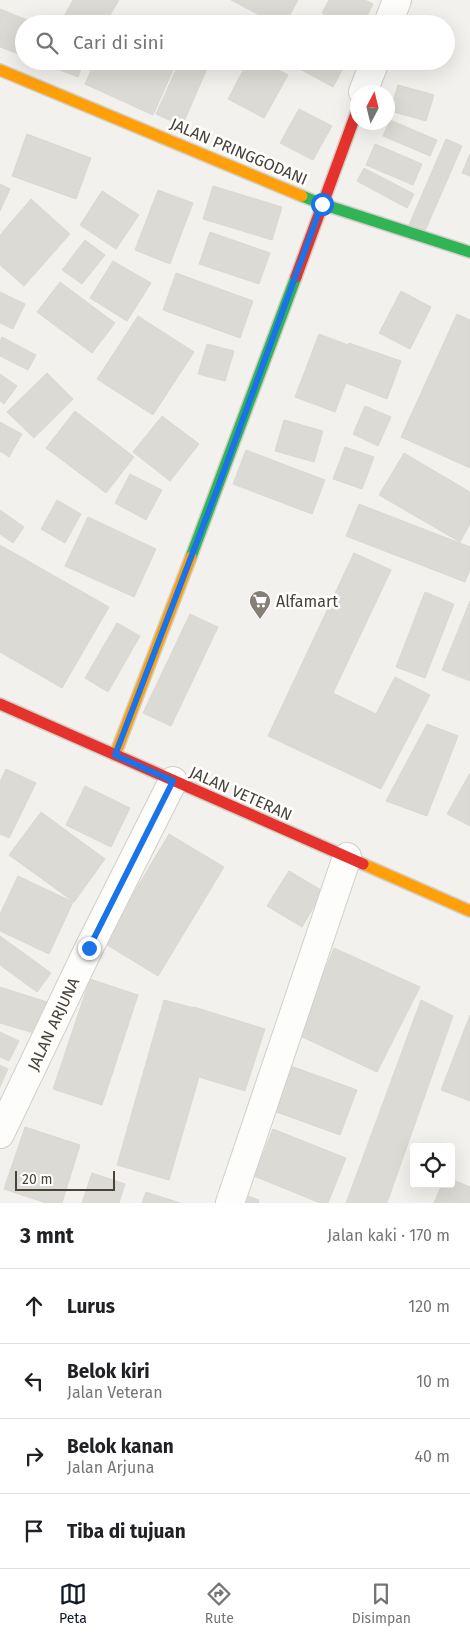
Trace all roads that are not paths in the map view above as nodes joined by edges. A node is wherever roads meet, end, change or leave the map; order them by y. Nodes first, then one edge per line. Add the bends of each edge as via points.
1 (397, 0) edge
2 (391, 15) edge
3 (0, 70) edge
4 (372, 70) edge
5 (366, 85) edge
6 (350, 129) edge
7 (322, 204) junction
8 (470, 252) edge
9 (0, 704) edge
10 (115, 755) junction
11 (173, 781) junction
12 (347, 857) junction
13 (469, 908) edge
14 (0, 1134) edge
15 (230, 1203) edge

1 - 2 street
3 - 7 street, JALAN PRINGGODANI
4 - 5 street
6 - 7 street
7 - 8 street, JALAN PRINGGODANI
7 - 10 street
9 - 10 street, JALAN VETERAN
10 - 11 street, JALAN VETERAN
11 - 12 street, JALAN VETERAN
11 - 14 street, JALAN ARJUNA
12 - 13 street, JALAN VETERAN
12 - 15 street

